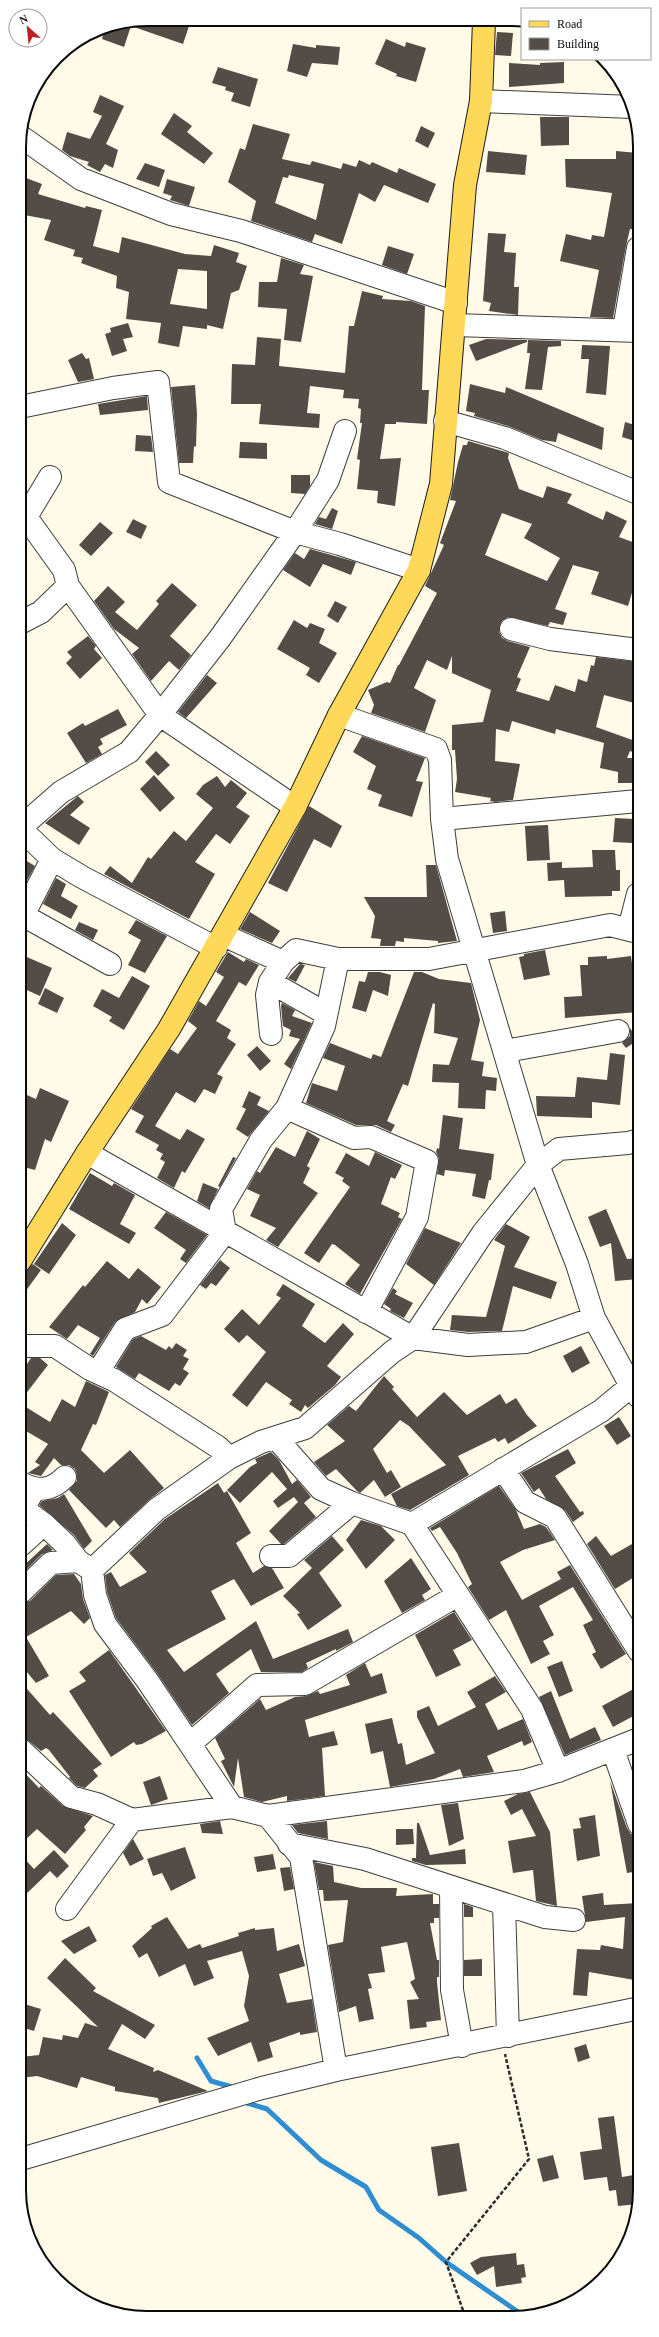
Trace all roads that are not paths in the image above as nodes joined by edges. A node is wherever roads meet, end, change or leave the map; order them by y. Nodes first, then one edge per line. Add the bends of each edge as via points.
1 (484, 26) edge
2 (482, 101) junction
3 (626, 107) edge
4 (26, 140) edge
5 (456, 303) junction
6 (633, 307) edge
7 (454, 326) junction
8 (631, 330) edge
9 (26, 406) edge
10 (445, 422) junction
11 (345, 431) dead end
12 (50, 477) dead end
13 (633, 491) edge
14 (295, 532) junction
15 (419, 570) junction
16 (68, 586) junction
17 (26, 620) edge
18 (511, 629) dead end
19 (633, 649) edge
20 (339, 714) junction
21 (160, 715) junction
22 (633, 801) edge
23 (295, 807) junction
24 (442, 819) junction
25 (26, 823) edge
26 (26, 834) edge
27 (52, 859) junction
28 (633, 931) edge
29 (219, 941) junction
30 (474, 951) junction
31 (338, 959) junction
32 (282, 962) junction
33 (110, 964) dead end
34 (270, 982) junction
35 (325, 1013) junction
36 (618, 1031) dead end
37 (271, 1034) dead end
38 (505, 1051) junction
39 (287, 1108) junction
40 (633, 1142) edge
41 (87, 1153) junction
42 (538, 1165) junction
43 (225, 1232) junction
44 (26, 1251) edge
45 (366, 1312) junction
46 (594, 1318) junction
47 (413, 1338) junction
48 (26, 1346) edge
49 (98, 1372) junction
50 (633, 1380) edge
51 (633, 1387) edge
52 (276, 1438) junction
53 (229, 1458) junction
54 (503, 1469) junction
55 (65, 1477) dead end
56 (26, 1486) edge
57 (26, 1487) edge
58 (352, 1503) junction
59 (26, 1504) edge
60 (26, 1511) edge
61 (44, 1524) junction
62 (412, 1524) junction
63 (26, 1540) edge
64 (271, 1556) dead end
65 (85, 1565) junction
66 (26, 1587) edge
67 (458, 1595) junction
68 (633, 1641) edge
69 (633, 1742) edge
70 (190, 1744) junction
71 (613, 1750) junction
72 (26, 1755) edge
73 (558, 1771) junction
74 (232, 1807) junction
75 (633, 1807) edge
76 (268, 1816) junction
77 (132, 1820) junction
78 (289, 1844) junction
79 (451, 1887) junction
80 (504, 1904) junction
81 (67, 1909) dead end
82 (574, 1920) dead end
83 (633, 2010) edge
84 (503, 2044) junction
85 (462, 2046) junction
86 (336, 2070) junction
87 (26, 2158) edge

1 - 2 main road
2 - 3 street
2 - 5 main road via 465,185
4 - 5 street via 81,179 171,214 241,231
5 - 7 main road
6 - 8 street
7 - 8 street
7 - 10 main road
9 - 14 street via 113,388 158,382 169,482
10 - 13 street via 505,438
10 - 15 main road via 441,484
11 - 14 street via 328,480
12 - 16 street via 26,517 64,570
14 - 15 street
14 - 21 street via 220,638
15 - 20 main road
16 - 17 street via 41,612
16 - 21 street
18 - 19 street via 550,639
20 - 23 main road
20 - 24 street via 436,749 440,760
21 - 23 street
21 - 25 street via 129,752 61,792
22 - 24 street
23 - 29 main road
24 - 30 street via 447,859
26 - 27 street
27 - 29 street via 82,878
27 - 33 street via 27,908 28,918
28 - 30 street via 610,925
29 - 32 street
29 - 41 main road via 169,1029
30 - 31 street via 429,959
30 - 38 street
31 - 32 street via 296,950
31 - 35 street
32 - 34 street
34 - 35 street
34 - 37 street via 268,995
35 - 39 street via 324,1026
36 - 38 street
38 - 42 street
39 - 43 street via 261,1140 221,1209
39 - 45 street via 354,1138 371,1137 427,1161 417,1217
40 - 42 street via 559,1148
41 - 43 street
41 - 44 main road
42 - 46 street via 577,1264
42 - 47 street via 483,1233
43 - 45 street
43 - 49 street via 162,1315 125,1329
45 - 47 street
46 - 47 street via 526,1342 468,1345
46 - 50 street
47 - 52 street via 392,1352 305,1428
48 - 49 street via 55,1346
49 - 53 street via 218,1447
51 - 54 street via 601,1411
52 - 53 street
52 - 58 street via 321,1489
53 - 65 street via 157,1509
54 - 62 street
54 - 68 street via 525,1502 555,1517
55 - 56 street via 50,1489 32,1489
57 - 59 street via 32,1493
58 - 62 street
58 - 64 street via 289,1556
60 - 61 street
61 - 63 street
61 - 65 street
62 - 67 street
65 - 66 street via 51,1563
65 - 70 street via 105,1624
67 - 70 street via 305,1684 258,1685
67 - 73 street via 532,1709
69 - 71 street
70 - 74 street
71 - 73 street
71 - 75 street
72 - 77 street via 71,1797 97,1804
73 - 76 street via 517,1782
74 - 76 street
74 - 77 street
76 - 78 street
77 - 81 street
78 - 79 street via 365,1859
78 - 86 street via 301,1857
79 - 80 street
79 - 85 street via 452,1990
80 - 82 street via 545,1917
80 - 84 street
83 - 84 street
84 - 85 street
85 - 86 street
86 - 87 street via 262,2088

